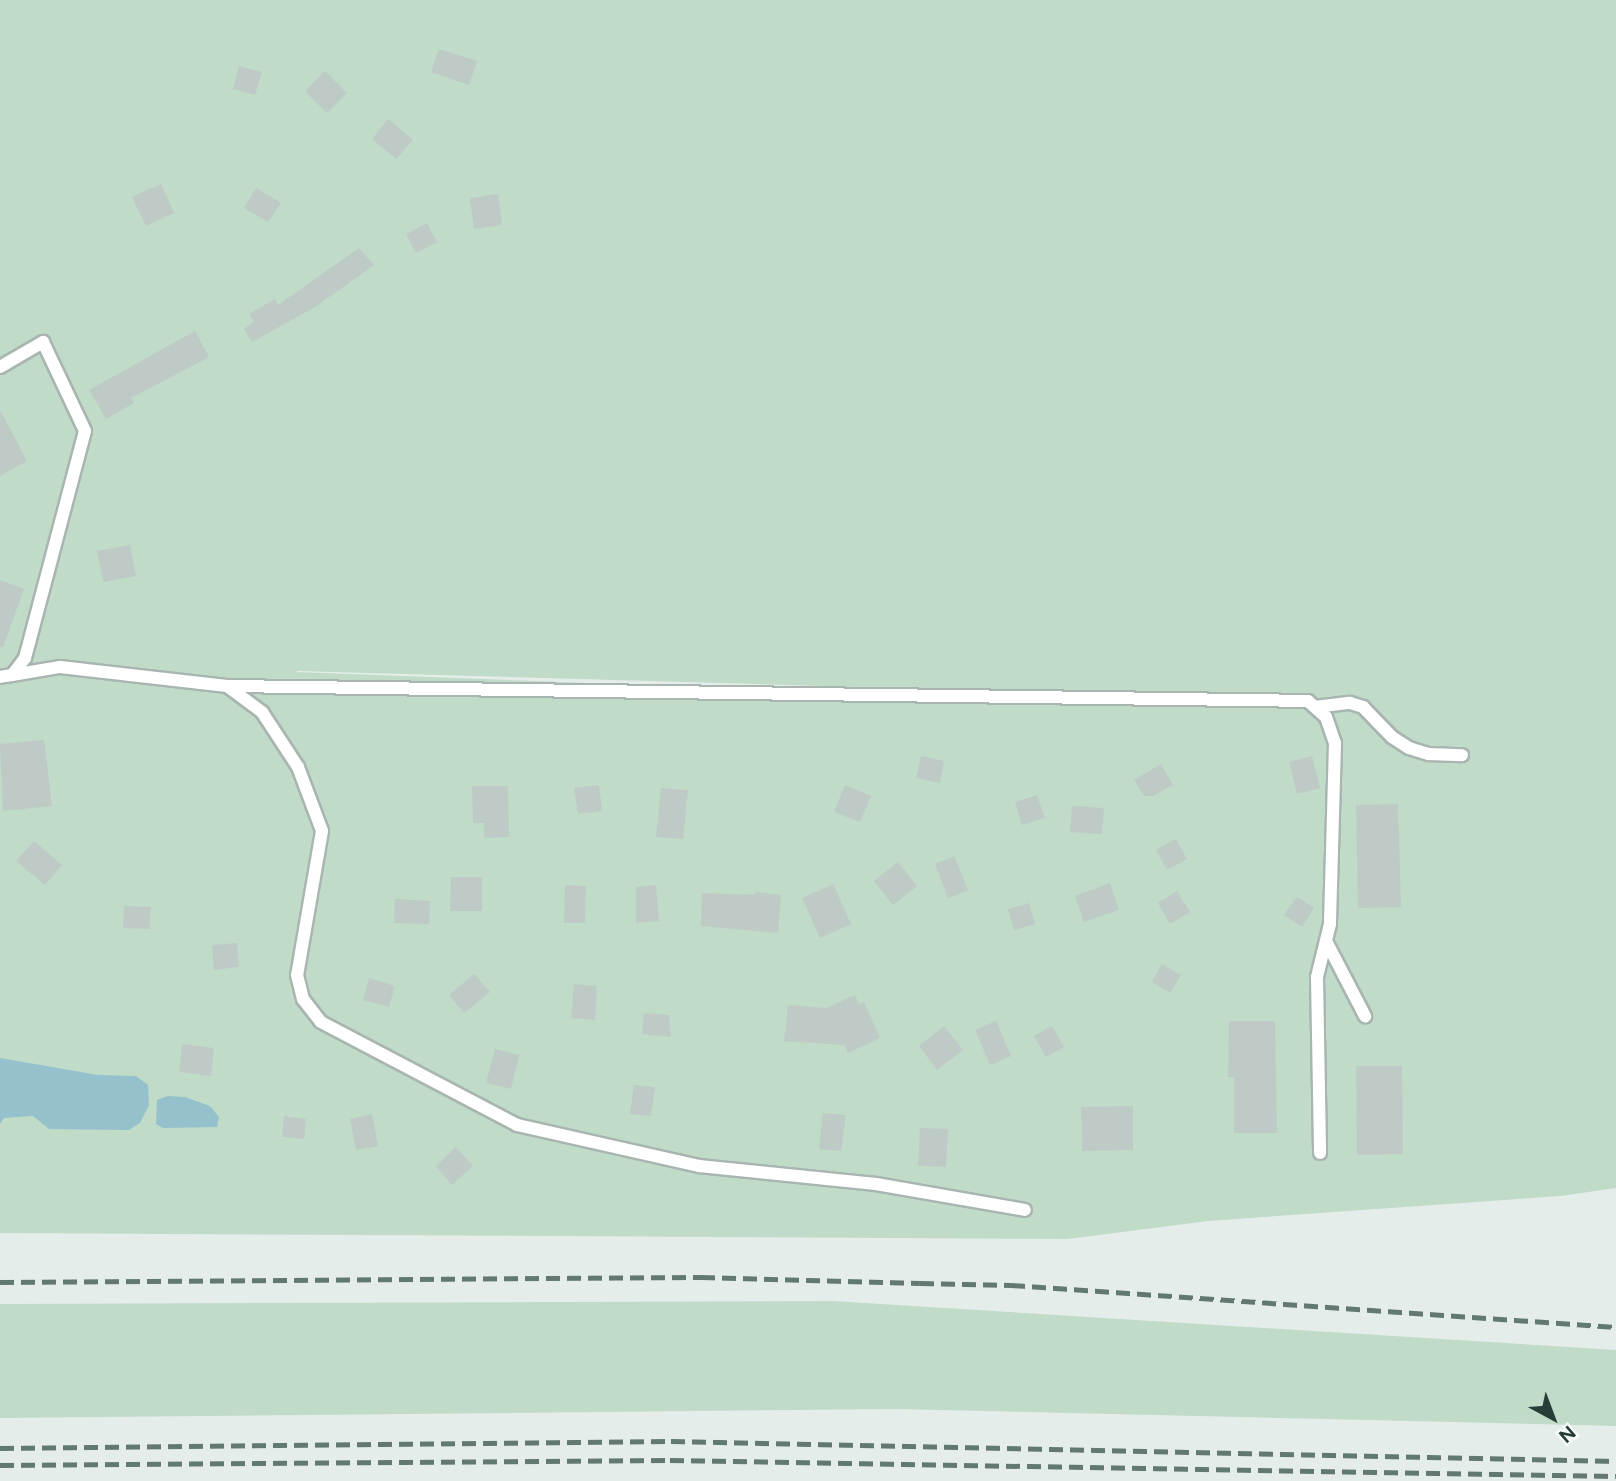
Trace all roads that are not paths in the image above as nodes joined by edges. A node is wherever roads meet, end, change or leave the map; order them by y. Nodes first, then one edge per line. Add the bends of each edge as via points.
1 (0, 367) edge
2 (6, 676) edge
3 (227, 686) junction
4 (1315, 707) junction
5 (1462, 755) dead end
6 (1326, 941) junction
7 (1365, 1016) dead end
8 (1320, 1153) dead end
9 (1025, 1210) dead end

1 - 2 lane via 43,342 85,431 25,658
2 - 3 lane via 60,667
3 - 4 lane via 1308,701
3 - 9 lane via 262,712 283,744 298,767 322,831 297,975 303,999 321,1022 516,1125 699,1166 876,1184
4 - 5 lane via 1350,703 1363,707 1409,748
4 - 6 lane via 1326,717 1335,743
6 - 7 lane
6 - 8 lane via 1317,977

